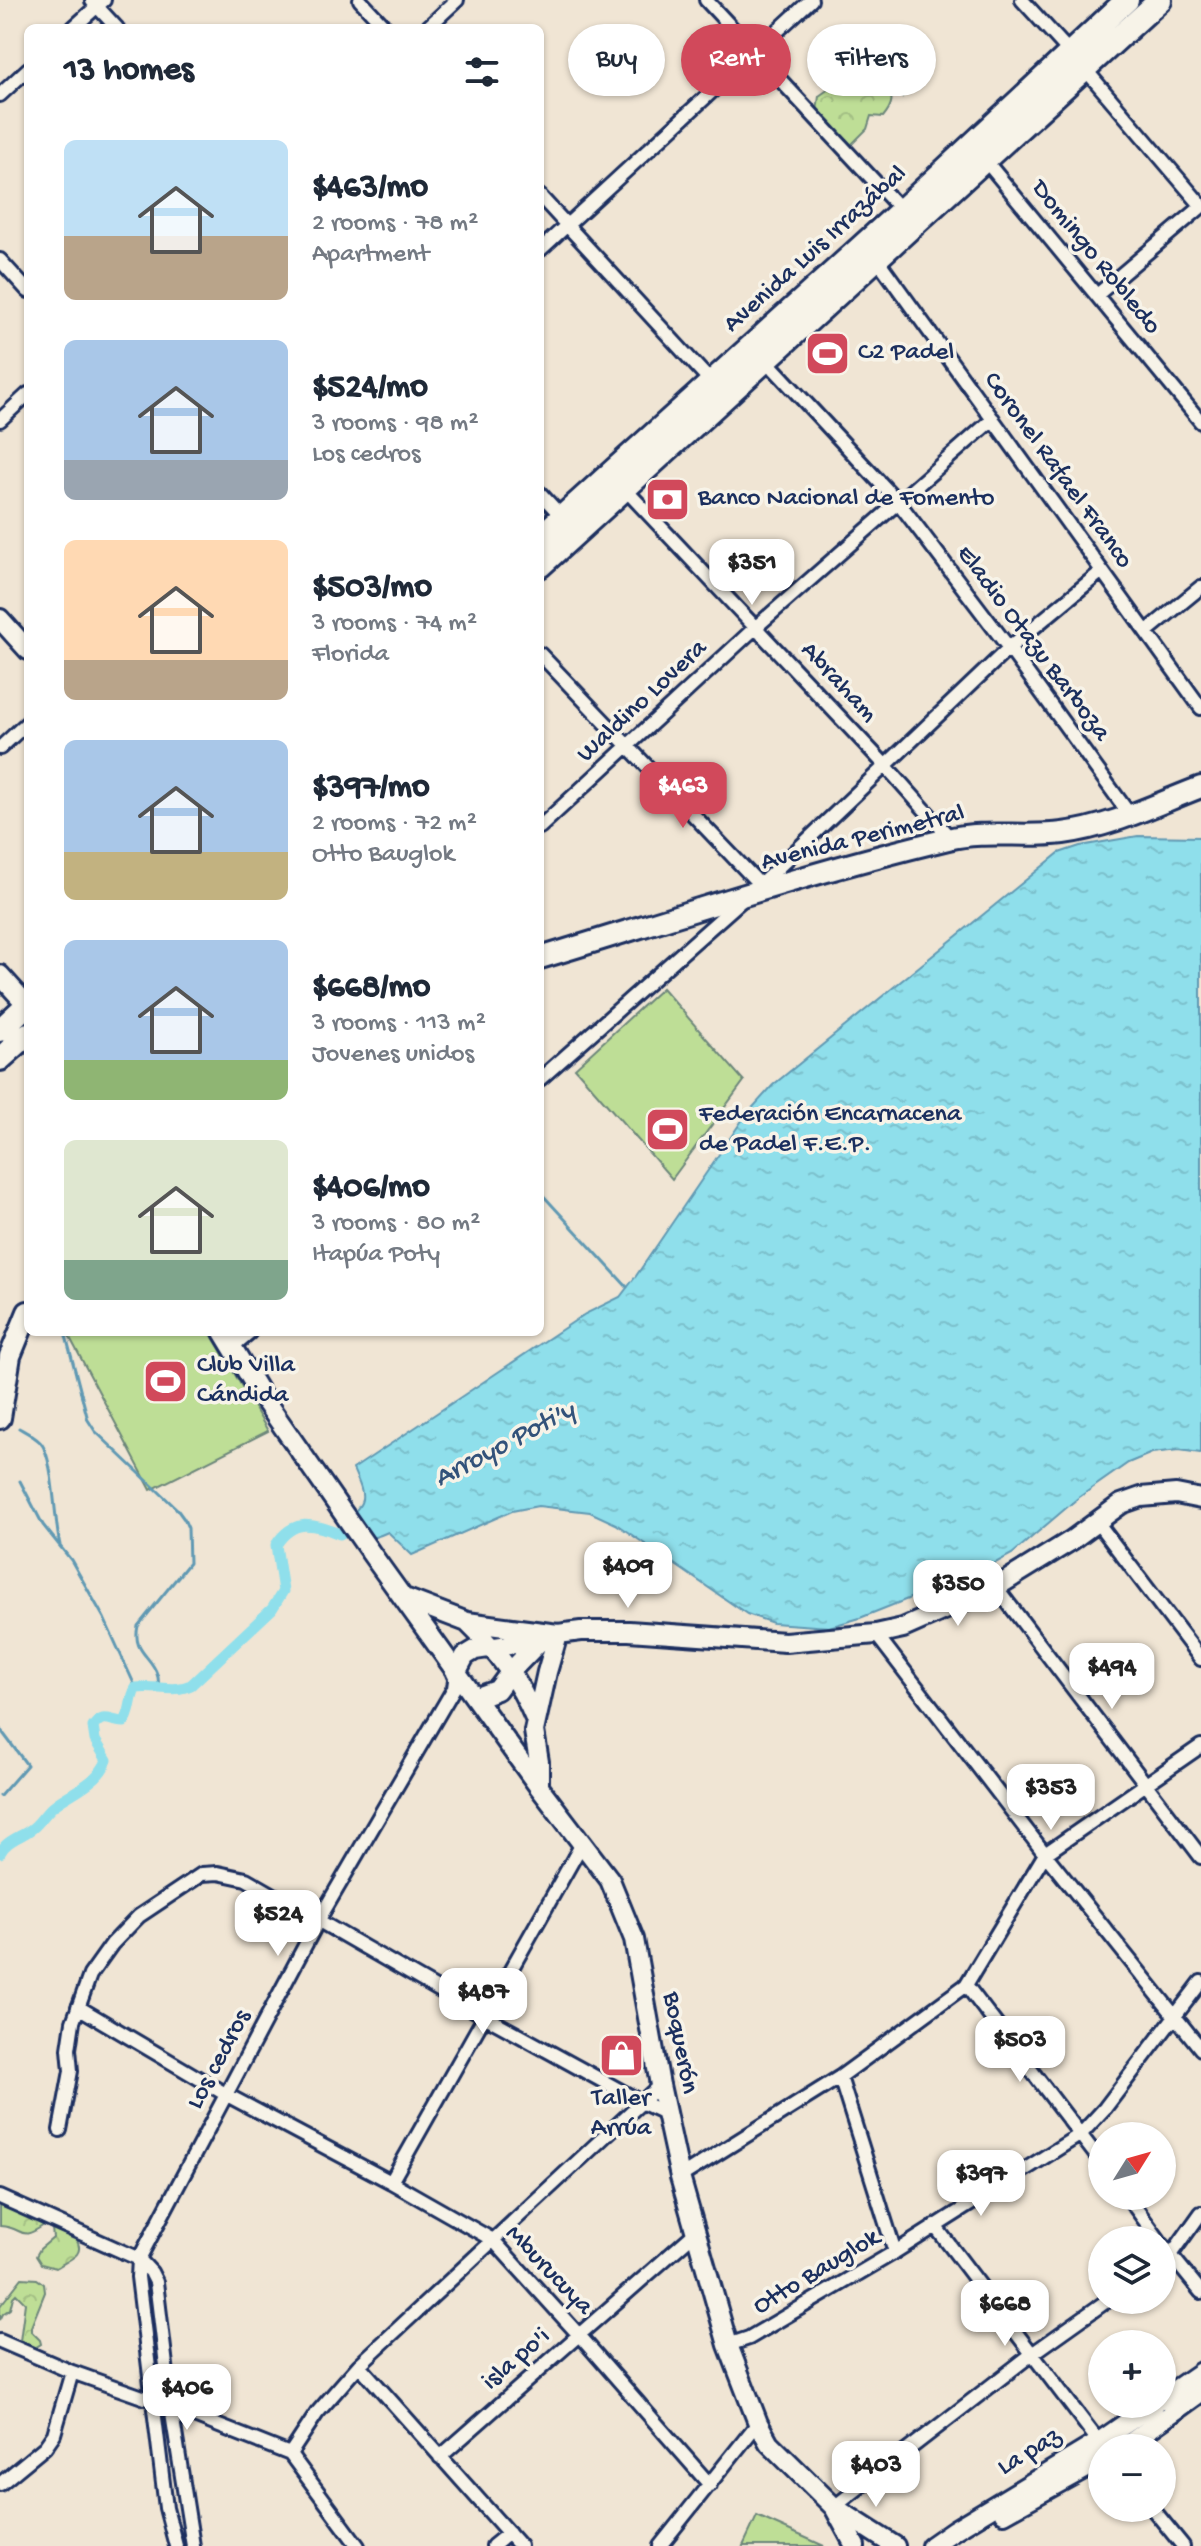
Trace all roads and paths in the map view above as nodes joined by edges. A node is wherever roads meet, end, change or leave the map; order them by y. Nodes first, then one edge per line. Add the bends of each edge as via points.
1 (360, 0) edge
2 (457, 0) edge
3 (706, 0) edge
4 (811, 0) edge
5 (1022, 0) edge
6 (1127, 0) edge
7 (1160, 0) edge
8 (97, 2) edge
9 (77, 24) edge
10 (114, 24) edge
11 (382, 24) edge
12 (431, 24) edge
13 (728, 24) edge
14 (785, 24) edge
15 (1069, 52) junction
16 (1085, 69) junction
17 (24, 73) edge
18 (791, 92) edge
19 (0, 95) edge
20 (706, 96) edge
21 (985, 160) junction
22 (544, 200) edge
23 (1201, 206) edge
24 (908, 217) junction
25 (567, 225) junction
26 (544, 246) edge
27 (877, 259) junction
28 (0, 260) edge
29 (24, 287) edge
30 (1097, 295) junction
31 (766, 360) junction
32 (718, 390) junction
33 (24, 398) edge
34 (993, 419) junction
35 (0, 420) edge
36 (1201, 422) edge
37 (625, 489) junction
38 (544, 497) edge
39 (899, 503) junction
40 (569, 525) junction
41 (544, 535) edge
42 (544, 560) edge
43 (1102, 571) junction
44 (1201, 587) edge
45 (0, 619) edge
46 (756, 627) junction
47 (1146, 632) junction
48 (24, 646) edge
49 (1009, 648) junction
50 (544, 658) edge
51 (1201, 708) edge
52 (24, 726) edge
53 (628, 745) junction
54 (0, 748) edge
55 (884, 764) junction
56 (1201, 787) edge
57 (1130, 815) junction
58 (544, 823) edge
59 (951, 839) junction
60 (757, 889) junction
61 (544, 957) edge
62 (0, 975) edge
63 (24, 1001) edge
64 (24, 1009) edge
65 (0, 1030) edge
66 (24, 1038) edge
67 (0, 1059) edge
68 (544, 1075) edge
69 (24, 1321) edge
70 (228, 1340) edge
71 (4, 1373) edge
72 (0, 1418) edge
73 (1201, 1499) edge
74 (1097, 1522) junction
75 (996, 1587) junction
76 (403, 1597) junction
77 (467, 1622) junction
78 (876, 1634) junction
79 (550, 1637) junction
80 (492, 1646) junction
81 (1201, 1659) edge
82 (511, 1671) junction
83 (456, 1673) junction
84 (475, 1698) junction
85 (536, 1721) junction
86 (1201, 1746) edge
87 (1145, 1785) junction
88 (539, 1787) junction
89 (583, 1842) junction
90 (1045, 1854) junction
91 (1201, 1857) edge
92 (318, 1921) junction
93 (1201, 1982) edge
94 (966, 1985) junction
95 (78, 2007) junction
96 (1174, 2015) junction
97 (484, 2016) junction
98 (1201, 2049) edge
99 (840, 2077) junction
100 (660, 2085) junction
101 (227, 2095) junction
102 (641, 2102) junction
103 (667, 2114) junction
104 (60, 2130) dead end
105 (1081, 2134) junction
106 (1088, 2144) edge
107 (680, 2177) junction
108 (391, 2182) junction
109 (0, 2197) edge
110 (1201, 2213) edge
111 (935, 2226) junction
112 (696, 2232) junction
113 (493, 2240) junction
114 (1176, 2245) edge
115 (895, 2252) junction
116 (139, 2259) junction
117 (1176, 2268) edge
118 (1201, 2292) edge
119 (1088, 2314) edge
120 (579, 2335) junction
121 (0, 2341) edge
122 (728, 2345) junction
123 (1032, 2354) junction
124 (359, 2365) junction
125 (72, 2372) junction
126 (1201, 2372) edge
127 (1176, 2389) edge
128 (1201, 2392) edge
129 (152, 2401) junction
130 (171, 2407) junction
131 (1138, 2418) edge
132 (758, 2423) junction
133 (1090, 2434) edge
134 (1120, 2434) edge
135 (1142, 2434) edge
136 (290, 2454) junction
137 (440, 2457) junction
138 (1088, 2458) edge
139 (0, 2484) edge
140 (710, 2485) junction
141 (834, 2507) junction
142 (1163, 2522) edge
143 (509, 2533) junction
144 (946, 2543) edge
145 (176, 2546) edge
146 (193, 2546) edge
147 (358, 2546) edge
148 (493, 2546) edge
149 (520, 2546) edge
150 (660, 2546) edge
151 (855, 2546) edge
152 (895, 2546) edge
153 (1183, 2546) edge

1 - 11 street
2 - 12 street
3 - 13 street
4 - 14 street
5 - 15 street
6 - 15 highway, Avenida Luis Irrazábal
7 - 16 highway
8 - 9 street
8 - 10 street
15 - 16 street
15 - 24 highway, Avenida Luis Irrazábal
16 - 21 highway
16 - 23 street
17 - 19 street
18 - 24 street
20 - 25 street
21 - 24 highway
21 - 30 street, Domingo Robledo
22 - 25 street
23 - 30 street
24 - 27 highway
24 - 32 highway, Avenida Luis Irrazábal
25 - 26 street
25 - 32 street
27 - 31 highway
27 - 34 street, Coronel Rafael Franco
28 - 29 street
30 - 36 street, Domingo Robledo
31 - 32 highway
31 - 39 street, Eladio Otazu Barboza
32 - 37 highway
32 - 40 highway, Avenida Luis Irrazábal
33 - 35 street
34 - 39 street, Waldino Lovera
34 - 43 street, Coronel Rafael Franco
37 - 40 highway
37 - 46 street, Abraham
38 - 40 street
39 - 46 street, Waldino Lovera
39 - 49 street, Eladio Otazu Barboza
40 - 41 highway, Avenida Luis Irrazábal
40 - 42 highway
43 - 47 street, Coronel Rafael Franco
43 - 49 street
44 - 47 street
45 - 48 street
46 - 53 street, Waldino Lovera
46 - 55 street, Abraham
47 - 51 street, Coronel Rafael Franco
49 - 55 street
49 - 57 street, Eladio Otazu Barboza
50 - 53 street
52 - 54 street
53 - 58 street, Waldino Lovera
53 - 60 street
55 - 59 street, Abraham
55 - 60 street
56 - 57 main road, Avenida Perimetral
57 - 59 main road, Avenida Perimetral via 1065,833
59 - 60 main road, Avenida Perimetral
60 - 61 main road, Avenida Perimetral
60 - 68 street
62 - 63 street
64 - 65 highway
66 - 67 highway
69 - 71 main road
70 - 76 street, Boquerón via 270,1410
71 - 72 main road
73 - 74 street via 1176,1494 1141,1497
74 - 75 street
74 - 81 street
75 - 78 street via 903,1628
75 - 87 street
76 - 77 street
76 - 83 street, Boquerón
77 - 79 street
77 - 80 street
78 - 79 street via 785,1642 629,1631
78 - 90 street
79 - 80 street
79 - 82 street
79 - 85 street
80 - 82 street
80 - 83 street via 470,1653
82 - 84 street via 497,1690
82 - 85 street
83 - 84 street, Boquerón
83 - 92 street, Los cedros via 454,1688
84 - 88 street, Boquerón
85 - 88 street
86 - 87 street
87 - 90 street
87 - 91 street
88 - 89 street, Boquerón
89 - 97 street
89 - 100 street, Boquerón via 610,1880 634,1939
90 - 94 street
90 - 96 street
92 - 95 street via 246,1879 202,1874 139,1916 112,1944 90,1975
92 - 97 street
92 - 101 street, Los cedros
93 - 96 street, Otto Bauglok
94 - 99 street
94 - 105 street
95 - 101 street, Mburucuya
95 - 104 street
96 - 98 street
96 - 105 street, Otto Bauglok
97 - 102 street
97 - 108 street
99 - 107 street
99 - 115 street
100 - 102 street
100 - 103 street, Boquerón
101 - 108 street, Mburucuya
101 - 116 street, Los cedros
102 - 103 street
102 - 113 street
103 - 107 street, Boquerón
105 - 106 street
105 - 111 street, Otto Bauglok
107 - 112 street, Boquerón
108 - 113 street, Mburucuya
109 - 116 street
110 - 114 street
111 - 115 street, Otto Bauglok
111 - 123 street
112 - 120 street, isla po'i
112 - 122 street, Boquerón
113 - 120 street, Mburucuya
113 - 124 street
115 - 122 street, Otto Bauglok via 749,2338
116 - 129 street
116 - 130 street via 156,2282
117 - 118 street
119 - 123 street
120 - 137 street, isla po'i
120 - 140 street, Mburucuya
121 - 125 street
122 - 132 street, Boquerón
123 - 133 street
123 - 141 street
124 - 136 street
124 - 137 street
125 - 129 street
125 - 139 street via 54,2434
126 - 127 street
128 - 135 street
129 - 130 street
129 - 145 street
130 - 136 street
130 - 146 street
131 - 134 street, La paz
132 - 140 street
132 - 141 street, Boquerón via 769,2443
136 - 147 street
137 - 143 street
138 - 144 street, La paz
140 - 150 street
141 - 151 street
141 - 152 street, Boquerón
142 - 153 street
143 - 148 street
143 - 149 street

